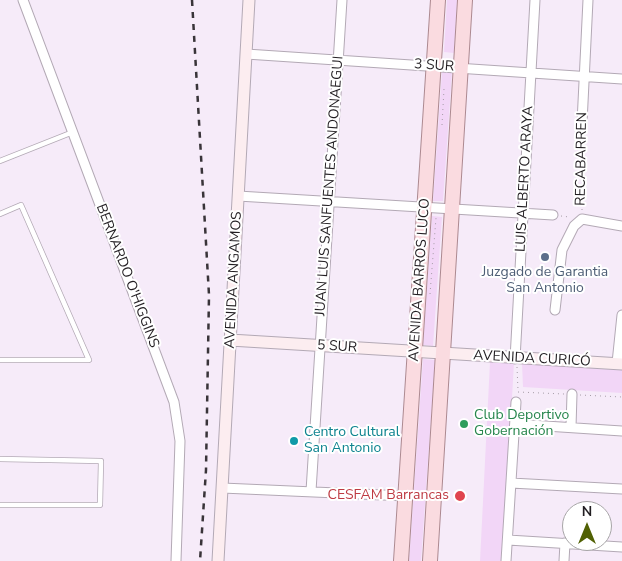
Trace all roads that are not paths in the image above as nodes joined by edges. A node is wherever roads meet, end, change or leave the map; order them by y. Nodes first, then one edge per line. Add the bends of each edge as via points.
1 (23, 0) edge
2 (249, 0) edge
3 (342, 0) edge
4 (438, 0) edge
5 (465, 0) edge
6 (535, 0) edge
7 (588, 0) edge
8 (246, 54) junction
9 (338, 59) junction
10 (434, 66) junction
11 (461, 68) junction
12 (531, 74) junction
13 (584, 77) junction
14 (622, 79) edge
15 (582, 123) road end
16 (73, 132) junction
17 (0, 161) edge
18 (238, 196) junction
19 (329, 202) junction
20 (424, 207) junction
21 (452, 209) junction
22 (522, 213) junction
23 (0, 214) edge
24 (553, 215) road end
25 (622, 226) edge
26 (555, 310) dead end
27 (622, 315) edge
28 (230, 340) junction
29 (320, 346) junction
30 (415, 353) junction
31 (443, 354) junction
32 (515, 359) junction
33 (0, 360) edge
34 (620, 364) edge
35 (572, 394) dead end
36 (516, 402) dead end
37 (515, 424) junction
38 (570, 427) junction
39 (622, 431) edge
40 (0, 459) edge
41 (511, 483) junction
42 (222, 488) junction
43 (622, 489) edge
44 (312, 492) junction
45 (406, 496) junction
46 (0, 505) edge
47 (508, 540) junction
48 (562, 543) edge
49 (176, 561) edge
50 (218, 561) edge
51 (402, 561) edge
52 (430, 561) edge
53 (506, 561) edge

1 - 16 street, BERNARDO O'HIGGINS
2 - 8 street, AVENIDA ANGAMOS
3 - 9 street, JUAN LUIS SANFUENTES ANDONAEGUI
4 - 10 main road, AVENIDA BARROS LUCO
5 - 11 main road, AVENIDA BARROS LUCO
6 - 12 street, LUIS ALBERTO ARAYA
7 - 13 street, RECABARREN
8 - 9 street, 3 SUR
8 - 18 street, AVENIDA ANGAMOS
9 - 10 street, 3 SUR
9 - 19 street, JUAN LUIS SANFUENTES ANDONAEGUI
10 - 11 street, 3 SUR
10 - 20 main road, AVENIDA BARROS LUCO
11 - 12 street, 3 SUR
11 - 21 main road, AVENIDA BARROS LUCO
12 - 13 street, 3 SUR
12 - 22 street, LUIS ALBERTO ARAYA
13 - 14 street, 3 SUR
13 - 15 street, RECABARREN
16 - 17 lane
16 - 49 street, BERNARDO O'HIGGINS via 177,415 180,454
18 - 19 street
18 - 28 street, AVENIDA ANGAMOS
19 - 20 street
19 - 29 street, JUAN LUIS SANFUENTES ANDONAEGUI
20 - 21 street
20 - 30 main road, AVENIDA BARROS LUCO
21 - 22 street
21 - 31 main road, AVENIDA BARROS LUCO
22 - 24 street
22 - 32 street, LUIS ALBERTO ARAYA
23 - 33 lane via 21,206 90,360
25 - 26 street, RECABARREN via 582,219 574,226 562,250
27 - 34 street
28 - 29 street, 5 SUR
28 - 42 street, AVENIDA ANGAMOS
29 - 30 street, 5 SUR
29 - 44 street, JUAN LUIS SANFUENTES ANDONAEGUI
30 - 31 street, 5 SUR
30 - 45 main road, AVENIDA BARROS LUCO
31 - 32 street, AVENIDA CURICÓ
31 - 52 main road, AVENIDA BARROS LUCO
32 - 34 street, AVENIDA CURICÓ
35 - 38 street
36 - 37 street
37 - 38 street
37 - 41 street
38 - 39 street
40 - 46 lane via 101,461 100,506
41 - 43 street
41 - 47 street
42 - 44 street
42 - 50 street, AVENIDA ANGAMOS
44 - 45 street
45 - 51 main road, AVENIDA BARROS LUCO
47 - 48 street
47 - 53 street

